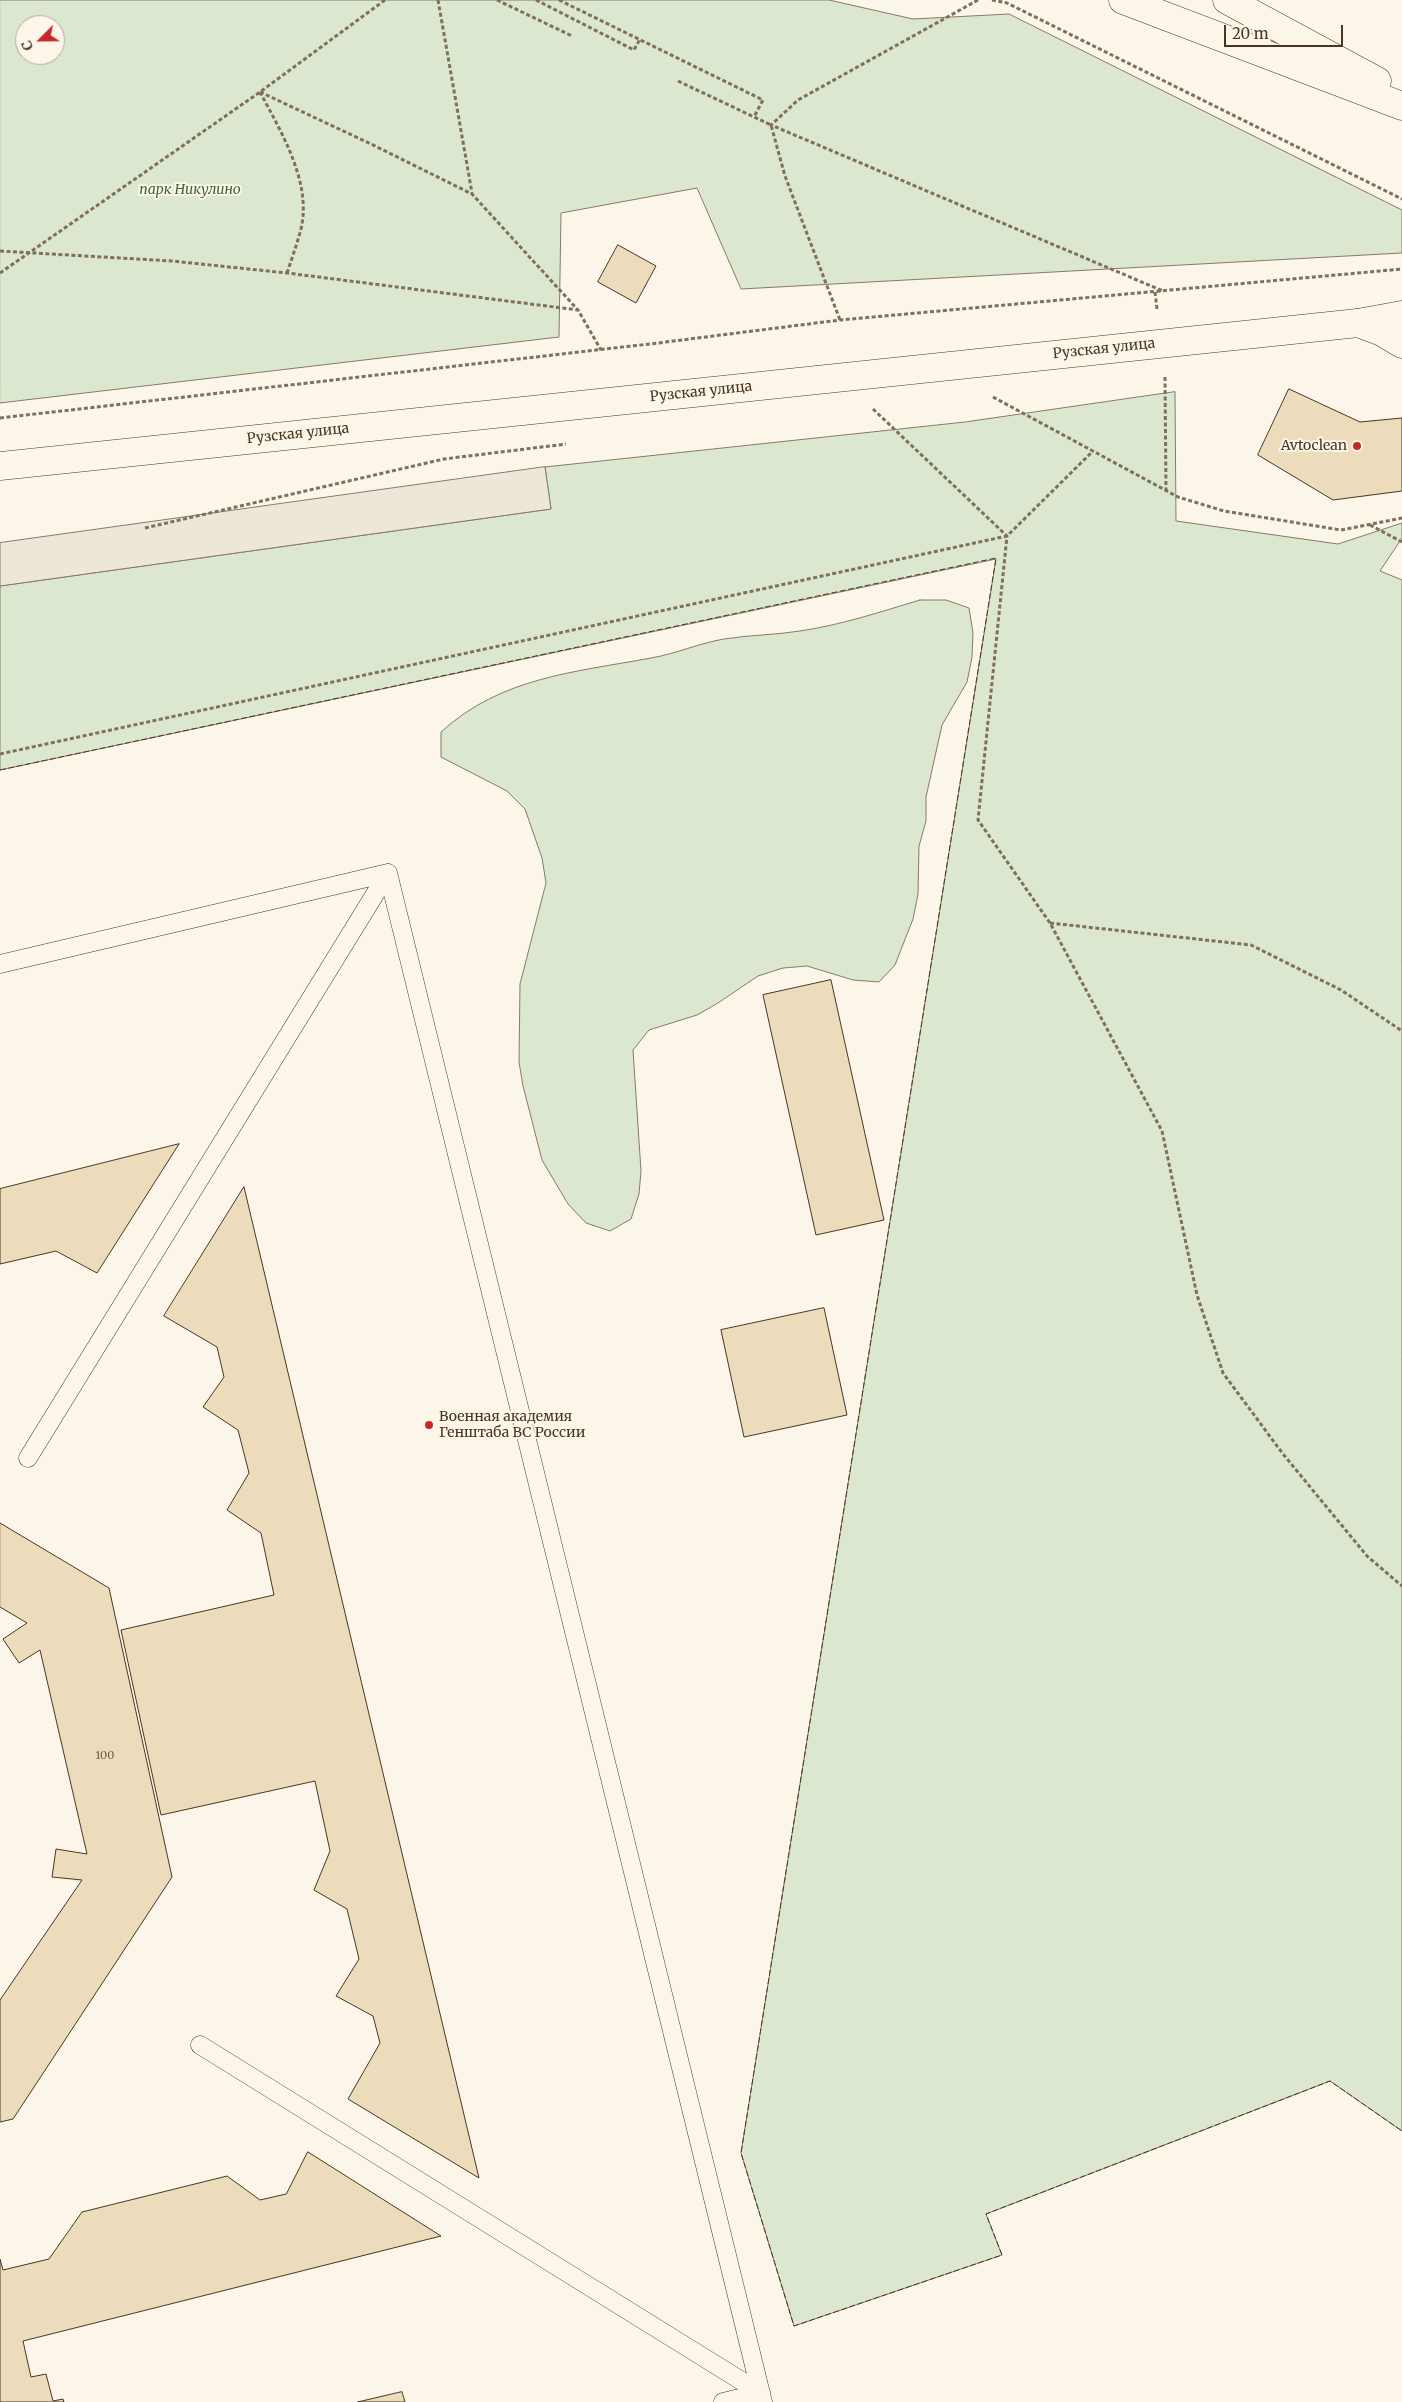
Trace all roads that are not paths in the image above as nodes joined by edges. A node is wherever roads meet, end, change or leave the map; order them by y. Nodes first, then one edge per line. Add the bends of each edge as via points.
1 (1123, 0) edge
2 (1226, 0) edge
3 (1402, 94) edge
4 (1402, 106) edge
5 (1402, 315) edge
6 (1358, 323) junction
7 (1402, 344) edge
8 (0, 466) edge
9 (388, 873) junction
10 (0, 964) edge
11 (28, 1458) dead end
12 (200, 2044) dead end
13 (762, 2398) edge
14 (722, 2402) edge

1 - 4 street
2 - 3 street
5 - 6 street, Рузская улица
6 - 7 street
6 - 8 street, Рузская улица
9 - 10 lane
9 - 11 lane
9 - 13 lane
12 - 13 lane
13 - 14 lane

